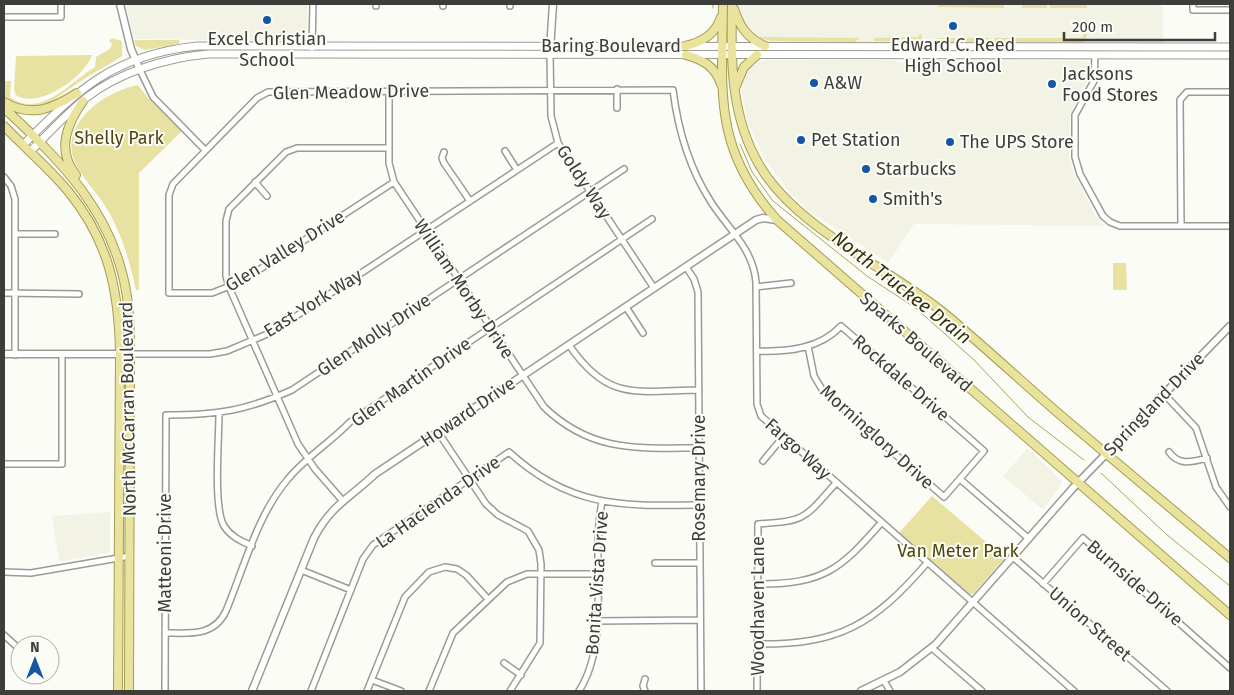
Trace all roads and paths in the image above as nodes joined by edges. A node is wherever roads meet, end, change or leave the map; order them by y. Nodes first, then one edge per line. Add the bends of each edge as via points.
1 (61, 4) edge
2 (120, 4) edge
3 (313, 4) edge
4 (553, 4) edge
5 (732, 4) edge
6 (723, 7) edge
7 (1193, 7) edge
8 (1230, 10) edge
9 (4, 17) edge
10 (552, 46) junction
11 (727, 46) junction
12 (765, 46) junction
13 (1095, 46) junction
14 (1230, 47) edge
15 (312, 50) junction
16 (686, 51) junction
17 (550, 54) junction
18 (727, 55) junction
19 (757, 55) junction
20 (1095, 55) junction
21 (1230, 55) edge
22 (136, 60) junction
23 (140, 70) junction
24 (617, 90) junction
25 (673, 90) joint
26 (723, 90) junction
27 (389, 91) junction
28 (550, 91) junction
29 (1230, 92) edge
30 (77, 93) junction
31 (734, 94) junction
32 (83, 101) junction
33 (4, 102) edge
34 (4, 108) edge
35 (617, 108) dead end
36 (4, 126) edge
37 (32, 136) junction
38 (39, 143) junction
39 (558, 143) junction
40 (23, 145) junction
41 (388, 148) junction
42 (205, 150) junction
43 (505, 151) dead end
44 (30, 152) junction
45 (444, 152) dead end
46 (624, 169) dead end
47 (518, 170) junction
48 (4, 177) edge
49 (256, 182) junction
50 (394, 182) junction
51 (590, 192) junction
52 (267, 196) dead end
53 (91, 200) junction
54 (470, 201) junction
55 (652, 219) dead end
56 (777, 220) junction
57 (1181, 226) junction
58 (1230, 226) edge
59 (425, 231) junction
60 (15, 234) junction
61 (55, 234) dead end
62 (735, 234) junction
63 (622, 240) junction
64 (686, 267) junction
65 (458, 280) junction
66 (791, 283) dead end
67 (229, 287) junction
68 (756, 287) junction
69 (654, 288) junction
70 (4, 293) edge
71 (15, 293) junction
72 (168, 293) joint
73 (79, 294) dead end
74 (626, 307) junction
75 (1230, 326) edge
76 (490, 327) junction
77 (643, 333) dead end
78 (253, 341) junction
79 (570, 344) junction
80 (808, 346) junction
81 (757, 352) junction
82 (4, 354) edge
83 (15, 354) junction
84 (62, 354) junction
85 (120, 354) junction
86 (130, 354) junction
87 (522, 376) junction
88 (699, 390) junction
89 (1164, 394) junction
90 (277, 396) junction
91 (219, 414) junction
92 (166, 415) joint
93 (438, 432) junction
94 (783, 437) junction
95 (699, 448) junction
96 (1169, 452) dead end
97 (1106, 453) junction
98 (1207, 458) junction
99 (307, 459) junction
100 (763, 461) dead end
101 (4, 464) edge
102 (469, 479) junction
103 (960, 479) junction
104 (836, 483) junction
105 (1078, 483) junction
106 (342, 500) junction
107 (602, 502) junction
108 (700, 505) junction
109 (1230, 507) edge
110 (882, 523) junction
111 (1028, 538) junction
112 (252, 546) junction
113 (130, 556) junction
114 (1012, 557) junction
115 (119, 558) junction
116 (1230, 558) edge
117 (655, 563) dead end
118 (700, 563) junction
119 (927, 563) junction
120 (301, 570) junction
121 (4, 572) edge
122 (542, 574) junction
123 (597, 574) junction
124 (758, 584) junction
125 (1043, 584) junction
126 (351, 590) junction
127 (488, 599) junction
128 (972, 603) junction
129 (1230, 615) edge
130 (700, 620) junction
131 (597, 621) junction
132 (165, 633) junction
133 (757, 644) junction
134 (932, 648) junction
135 (504, 663) dead end
136 (1230, 668) edge
137 (521, 675) junction
138 (645, 679) dead end
139 (372, 680) junction
140 (884, 681) junction
141 (255, 690) edge
142 (118, 691) edge
143 (129, 691) edge
144 (165, 691) edge
145 (310, 691) edge
146 (367, 691) edge
147 (401, 691) edge
148 (429, 691) edge
149 (510, 691) edge
150 (579, 691) edge
151 (645, 691) edge
152 (701, 691) edge
153 (757, 691) edge
154 (861, 691) edge
155 (890, 691) edge
156 (982, 691) edge
157 (1074, 691) edge
158 (1167, 691) edge

1 - 9 street via 61,17
2 - 22 street
3 - 15 street
4 - 10 street, Goldy Way
5 - 11 main road, Sparks Boulevard
5 - 12 main road via 744,31 755,42
6 - 11 main road, Sparks Boulevard
6 - 16 main road via 711,35
7 - 8 street
10 - 15 main road, Baring Boulevard
10 - 16 main road, Baring Boulevard
10 - 17 street, Goldy Way
11 - 12 main road, Baring Boulevard
11 - 16 main road, Baring Boulevard
11 - 18 main road, Sparks Boulevard
12 - 13 main road, Baring Boulevard
13 - 14 main road, Baring Boulevard
13 - 20 main road
15 - 17 main road, Baring Boulevard
15 - 22 main road, Baring Boulevard via 197,46
15 - 23 main road, Baring Boulevard via 195,56
16 - 17 main road, Baring Boulevard
16 - 18 main road, Baring Boulevard
16 - 26 main road via 711,67
17 - 28 street, Goldy Way
18 - 19 main road, Baring Boulevard
18 - 26 main road, Sparks Boulevard
18 - 31 main road, Sparks Boulevard
19 - 20 main road, Baring Boulevard
19 - 31 main road via 739,75
20 - 21 main road, Baring Boulevard
20 - 57 street via 1094,81 1075,115 1075,156 1080,174 1103,216 1110,222 1120,226
22 - 23 street
22 - 30 main road, Baring Boulevard via 101,75
23 - 32 main road, Baring Boulevard via 112,82
23 - 42 street via 153,97
24 - 25 street, Glen Meadow Drive
24 - 28 street, Glen Meadow Drive
24 - 35 street
25 - 62 street, Fargo Way via 682,139 695,172 712,203
26 - 56 main road, Sparks Boulevard via 726,126 734,154 752,190
27 - 28 street, Glen Meadow Drive
27 - 41 street, William Morby Drive
27 - 42 street, Glen Meadow Drive via 268,92 257,98
28 - 39 street, Goldy Way via 551,116
29 - 57 street via 1192,92 1182,96 1179,105
30 - 33 main road via 38,111 18,109
30 - 37 main road, Baring Boulevard
31 - 97 main road, Sparks Boulevard via 752,152 772,184 796,209 943,313
32 - 38 main road, Baring Boulevard
32 - 53 main road via 68,128 65,148 69,164
34 - 37 main road, North McCarran Boulevard
36 - 40 main road, North McCarran Boulevard
37 - 38 main road, North McCarran Boulevard
37 - 40 main road, Baring Boulevard
38 - 44 main road, Baring Boulevard
38 - 53 main road, North McCarran Boulevard
39 - 47 street, East York Way
39 - 51 street, Goldy Way
40 - 44 main road, North McCarran Boulevard
41 - 49 street via 291,150
41 - 50 street, William Morby Drive
42 - 72 street, Glen Meadow Drive via 170,189
43 - 47 street
44 - 85 main road, North McCarran Boulevard via 67,189 100,242 118,302
45 - 54 street via 444,163
46 - 51 street, Glen Molly Drive
47 - 54 street, East York Way
48 - 60 street via 15,199
49 - 52 street
49 - 67 street via 233,204 227,215 226,276
50 - 59 street, William Morby Drive
50 - 67 street, Glen Valley Drive via 250,277
51 - 63 street, Goldy Way
51 - 65 street, Glen Molly Drive
53 - 86 main road, North McCarran Boulevard via 120,263 127,296
54 - 59 street, East York Way
55 - 63 street, Glen Martin Drive
56 - 62 street, Howard Drive via 756,220
56 - 105 main road, Sparks Boulevard
57 - 58 street
59 - 65 street, William Morby Drive
59 - 78 street, East York Way via 283,326
60 - 61 street
60 - 71 street
62 - 64 street, Howard Drive
62 - 68 street, Fargo Way via 752,262
63 - 69 street, Goldy Way
63 - 76 street, Glen Martin Drive
64 - 69 street, Howard Drive
64 - 88 street, Rosemary Drive via 698,292
65 - 76 street, William Morby Drive
65 - 90 street, Glen Molly Drive via 299,385
66 - 68 street
67 - 72 street, Glen Valley Drive via 212,293
67 - 78 street
68 - 81 street, Fargo Way
69 - 74 street, Howard Drive
70 - 71 street
71 - 73 street
71 - 83 street
74 - 77 street
74 - 79 street, Howard Drive
75 - 89 street, Springland Drive
76 - 87 street, William Morby Drive
76 - 99 street, Glen Martin Drive via 358,416 337,437
78 - 86 street, East York Way via 210,354
78 - 90 street
79 - 87 street, Howard Drive
79 - 88 street via 589,371 612,386 630,390
80 - 81 street, Rockdale Drive
80 - 103 street, Morninglory Drive via 814,376 823,391 944,497
80 - 103 street, Rockdale Drive via 827,340 841,326 984,451
81 - 94 street, Fargo Way via 758,410
82 - 83 street, East York Way
83 - 84 street, East York Way
84 - 85 street, East York Way
84 - 101 street via 62,464
85 - 86 street, East York Way
85 - 115 main road, North McCarran Boulevard
86 - 113 main road, North McCarran Boulevard
87 - 93 street, Howard Drive
87 - 95 street, William Morby Drive via 554,417 589,438 626,448
88 - 95 street, Rosemary Drive
89 - 97 street, Springland Drive
89 - 98 street via 1194,425
90 - 91 street, Glen Molly Drive via 248,408
90 - 99 street
91 - 92 street, Glen Molly Drive
91 - 112 street via 219,513 228,532
92 - 132 street, Matteoni Drive
93 - 102 street
93 - 106 street, Howard Drive
94 - 100 street
94 - 104 street, Fargo Way
95 - 108 street, Rosemary Drive
96 - 98 street via 1184,462
97 - 105 street, Springland Drive
97 - 116 main road, Sparks Boulevard
98 - 109 street via 1218,490
99 - 106 street
99 - 112 street, Glen Martin Drive via 278,491
102 - 107 street, La Hacienda Drive via 509,452 532,472 558,487
102 - 122 street via 491,510 522,527 532,537 541,557
102 - 126 street, La Hacienda Drive via 380,539 363,559
103 - 111 street
104 - 110 street, Fargo Way
104 - 124 street, Woodhaven Lane via 812,510 799,519 758,524
105 - 111 street, Springland Drive
105 - 129 main road, Sparks Boulevard
106 - 120 street, Howard Drive via 319,528
107 - 108 street via 631,506
107 - 123 street, Bonita Vista Drive via 597,536
108 - 118 street, Rosemary Drive
110 - 119 street, Fargo Way
110 - 124 street via 852,555 829,572 798,582
111 - 114 street, Springland Drive
112 - 132 street, Glen Martin Drive via 220,622 210,630 198,633
113 - 115 street
113 - 143 main road, North McCarran Boulevard
114 - 125 street, Union Street
114 - 128 street, Springland Drive
115 - 121 street via 32,573
115 - 142 main road, North McCarran Boulevard
117 - 118 street
118 - 130 street, Rosemary Drive
119 - 128 street, Fargo Way
119 - 133 street via 890,603 855,627 812,642
120 - 126 street
120 - 141 street, Howard Drive
122 - 123 street
122 - 127 street via 527,574 513,579
122 - 137 street via 540,643
123 - 131 street, Bonita Vista Drive
124 - 133 street, Woodhaven Lane
125 - 136 street, Burnside Drive via 1083,538
125 - 158 street, Union Street
126 - 145 street, La Hacienda Drive
127 - 139 street via 457,569 445,567 429,572 405,596
127 - 148 street via 454,634
128 - 134 street, Springland Drive
128 - 157 street, Fargo Way
130 - 131 street
130 - 152 street, Rosemary Drive
131 - 150 street, Bonita Vista Drive via 593,662
132 - 144 street, Matteoni Drive
133 - 153 street, Woodhaven Lane
134 - 140 street, Springland Drive
134 - 156 street
135 - 137 street
137 - 149 street
138 - 151 street
139 - 146 street
139 - 147 street
140 - 154 street, Springland Drive
140 - 155 street

